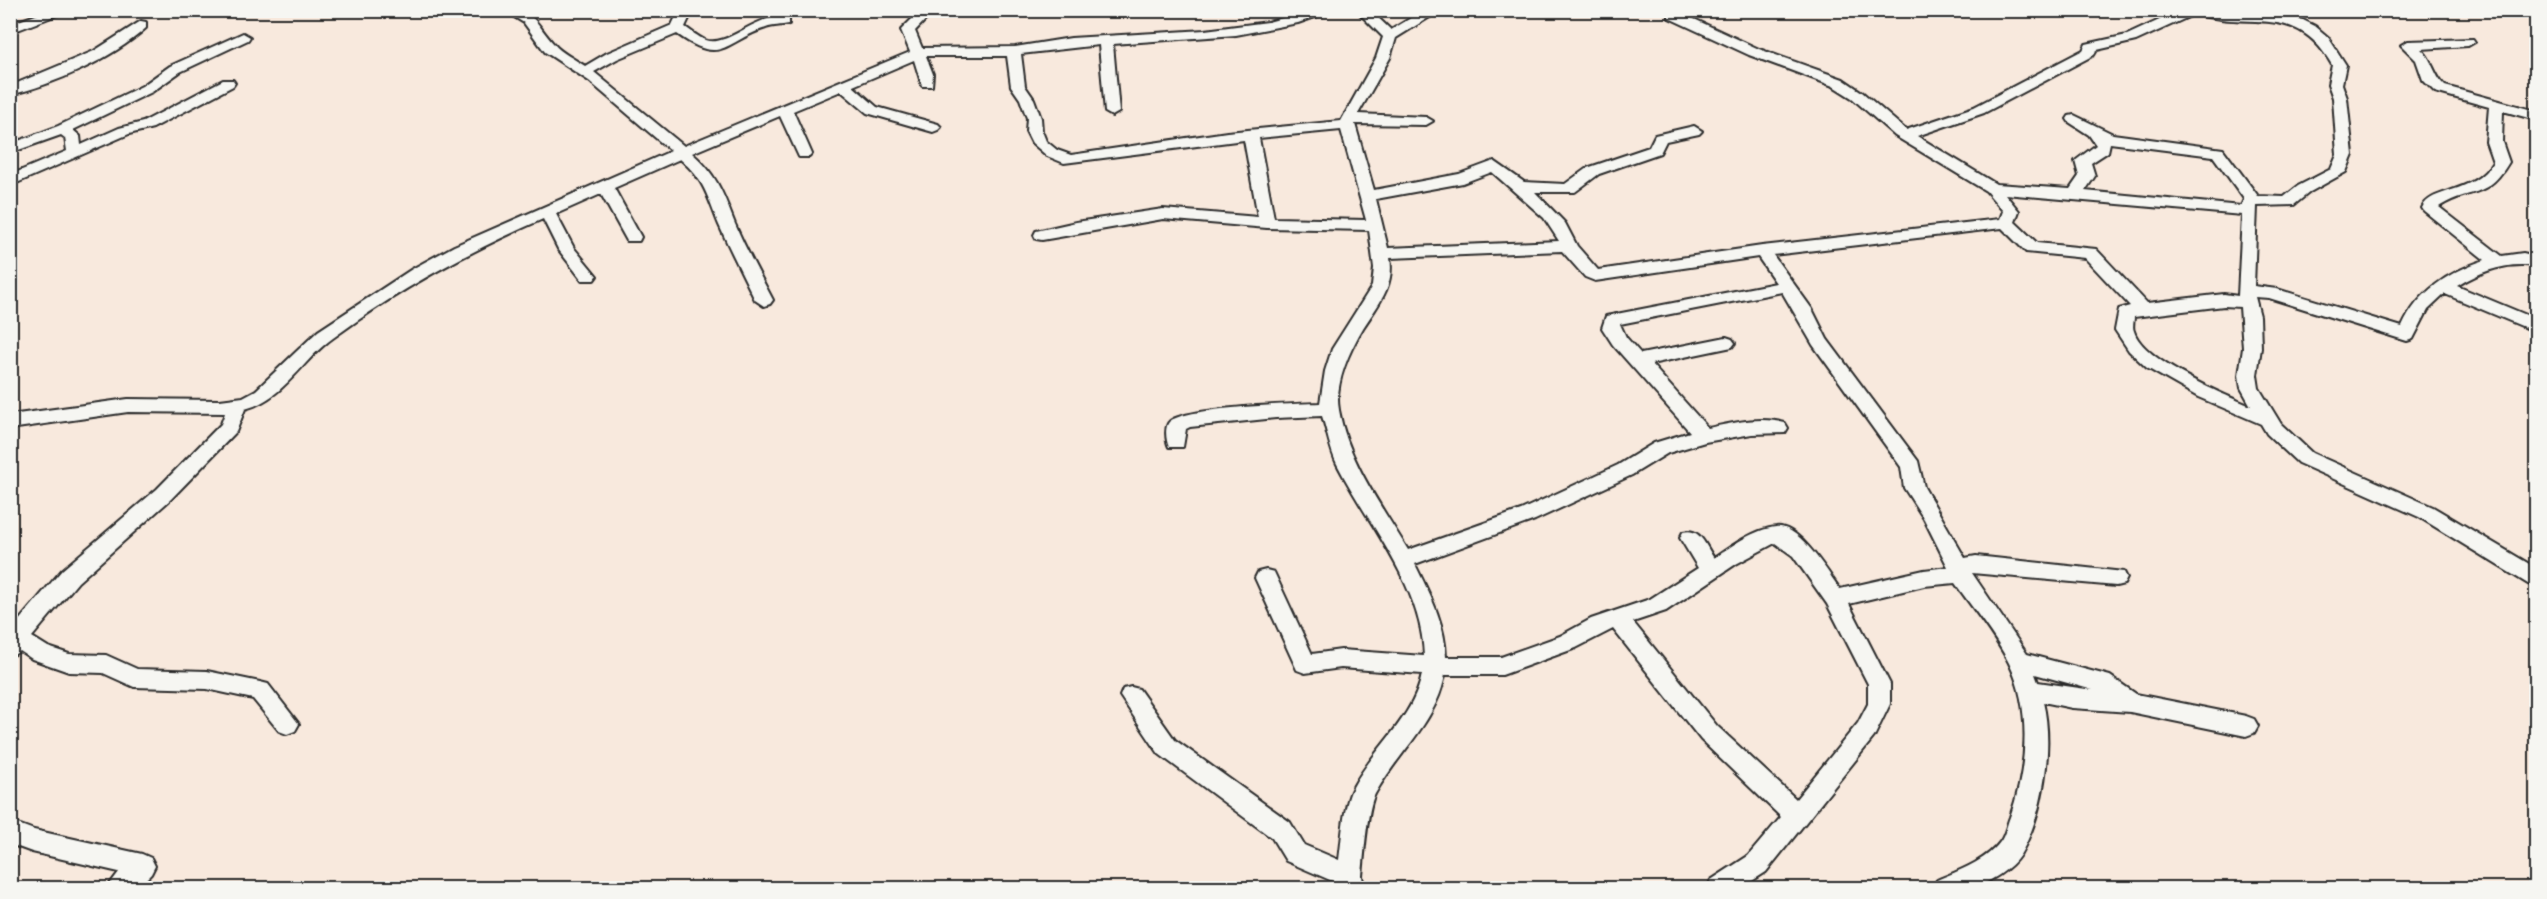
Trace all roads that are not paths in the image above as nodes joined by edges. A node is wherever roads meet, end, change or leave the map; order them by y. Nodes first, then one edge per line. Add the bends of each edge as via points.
1 (64, 10) edge
2 (508, 10) edge
3 (686, 10) edge
4 (929, 10) edge
5 (1329, 10) edge
6 (1362, 10) edge
7 (1435, 10) edge
8 (2195, 10) edge
9 (1674, 15) dead end
10 (784, 21) dead end
11 (141, 25) dead end
12 (678, 28) junction
13 (10, 29) edge
14 (1390, 36) junction
15 (243, 37) dead end
16 (1106, 41) junction
17 (2468, 42) dead end
18 (1014, 51) junction
19 (919, 53) junction
20 (584, 72) junction
21 (228, 83) dead end
22 (927, 83) dead end
23 (844, 84) junction
24 (10, 91) edge
25 (2496, 107) junction
26 (784, 108) junction
27 (1112, 112) dead end
28 (2536, 116) edge
29 (2074, 119) dead end
30 (1426, 121) dead end
31 (1347, 122) junction
32 (933, 127) dead end
33 (63, 129) junction
34 (1694, 131) dead end
35 (2094, 132) junction
36 (1251, 134) junction
37 (10, 135) edge
38 (1909, 138) junction
39 (10, 142) edge
40 (10, 149) edge
41 (682, 152) junction
42 (75, 153) junction
43 (804, 154) dead end
44 (10, 181) edge
45 (605, 187) junction
46 (1519, 187) junction
47 (1992, 188) junction
48 (2074, 194) junction
49 (1367, 196) junction
50 (2251, 207) junction
51 (546, 211) junction
52 (2006, 223) junction
53 (1267, 224) junction
54 (1376, 225) junction
55 (1042, 236) dead end
56 (633, 237) dead end
57 (1569, 247) junction
58 (1762, 251) junction
59 (1383, 253) junction
60 (2498, 261) junction
61 (2536, 261) edge
62 (588, 276) dead end
63 (1788, 286) junction
64 (2445, 287) junction
65 (2246, 296) junction
66 (764, 300) dead end
67 (2142, 309) junction
68 (2536, 326) edge
69 (1726, 343) dead end
70 (1637, 361) junction
71 (237, 406) junction
72 (1329, 409) junction
73 (2268, 419) junction
74 (10, 422) edge
75 (1778, 428) dead end
76 (1704, 435) junction
77 (1176, 442) dead end
78 (1690, 538) dead end
79 (1403, 560) junction
80 (1711, 571) junction
81 (1960, 571) junction
82 (1266, 578) dead end
83 (2116, 578) dead end
84 (2536, 578) edge
85 (1835, 598) junction
86 (1617, 619) junction
87 (14, 643) edge
88 (2020, 661) junction
89 (1435, 666) junction
90 (2029, 690) junction
91 (1131, 696) dead end
92 (2130, 702) junction
93 (287, 724) dead end
94 (2246, 726) dead end
95 (1798, 816) junction
96 (10, 832) edge
97 (1350, 882) edge
98 (1729, 886) edge
99 (120, 888) edge
100 (1946, 888) edge

1 - 13 street
2 - 20 street via 529,20 543,42
3 - 12 street
4 - 19 street via 908,30 910,42
5 - 16 street via 1256,29
6 - 14 street
7 - 14 street
8 - 38 street via 2131,38 2091,46 2089,52 1979,110 1917,130
8 - 50 street via 2243,19 2295,22 2312,30 2339,65 2335,84 2345,155 2338,172 2288,202
9 - 38 street via 1753,51 1839,83 1895,131
10 - 12 street via 762,24 723,45 712,46 699,43
11 - 24 street via 132,35 96,54
12 - 20 street
14 - 31 street
15 - 33 street
16 - 18 street
16 - 27 street
17 - 25 street via 2408,45 2423,58 2430,80 2440,89
18 - 19 street via 947,49
18 - 36 street via 1018,86 1034,118 1034,131 1052,153 1069,160
19 - 22 street
19 - 23 street
20 - 41 street
21 - 42 street via 148,125
23 - 26 street
23 - 32 street via 872,110
25 - 28 street
25 - 60 street via 2494,142 2501,162 2493,178 2459,195 2441,198 2430,208
26 - 41 street
26 - 43 street
29 - 35 street
30 - 31 street
31 - 36 street
31 - 49 street
33 - 40 street
33 - 42 street via 72,136
34 - 46 street via 1660,138 1655,150 1593,171 1569,189
35 - 48 street via 2103,149 2083,161 2087,176
35 - 50 street via 2136,143 2218,152
36 - 53 street
37 - 39 street
38 - 47 street
41 - 45 street
41 - 66 street via 703,170 718,196 727,224
42 - 44 street
45 - 51 street
45 - 56 street
46 - 49 street via 1494,166 1463,178
46 - 57 street via 1568,238
47 - 48 street
47 - 52 street via 2011,211
48 - 50 street
49 - 54 street
50 - 65 street
51 - 62 street
51 - 71 street via 418,273 324,335 263,395
52 - 58 street
52 - 67 street via 2032,248 2090,254
53 - 54 street
53 - 55 street via 1162,214 1076,226
54 - 59 street
57 - 58 street via 1595,276
57 - 59 street
58 - 63 street
59 - 72 street via 1381,285 1341,349
60 - 61 street
60 - 64 street
63 - 70 street via 1612,320 1611,328
63 - 81 street via 1819,341 1911,466 1914,488
64 - 65 street via 2424,303 2407,335 2271,293
64 - 68 street
65 - 67 street
65 - 73 street via 2252,348 2248,375 2255,400
67 - 73 street via 2125,313 2123,328 2132,342 2163,370 2205,395
69 - 70 street
70 - 76 street
71 - 74 street via 146,404
71 - 87 street via 229,427 164,494 70,576
72 - 77 street via 1187,421 1176,426
72 - 79 street via 1346,462
73 - 84 street via 2305,458 2426,512
75 - 76 street via 1752,426
76 - 79 street via 1661,448 1625,470 1528,515
78 - 80 street
79 - 89 street via 1428,614 1434,636
80 - 85 street via 1777,534 1800,550
80 - 86 street via 1658,605
81 - 83 street via 1976,564
81 - 85 street
81 - 88 street
82 - 89 street via 1305,664 1341,659
85 - 95 street via 1880,684 1879,704 1866,730
86 - 89 street via 1502,666
86 - 95 street via 1684,704 1748,774
87 - 93 street via 69,663 106,664 134,678 207,680 260,691
88 - 90 street
88 - 92 street via 2102,683
89 - 97 street via 1431,689 1417,715 1362,793
90 - 92 street
90 - 100 street via 2035,713 2038,760 2010,850 1977,874
91 - 97 street via 1167,747 1281,830 1295,853
92 - 94 street
95 - 98 street via 1757,864
96 - 99 street via 32,841 142,866

